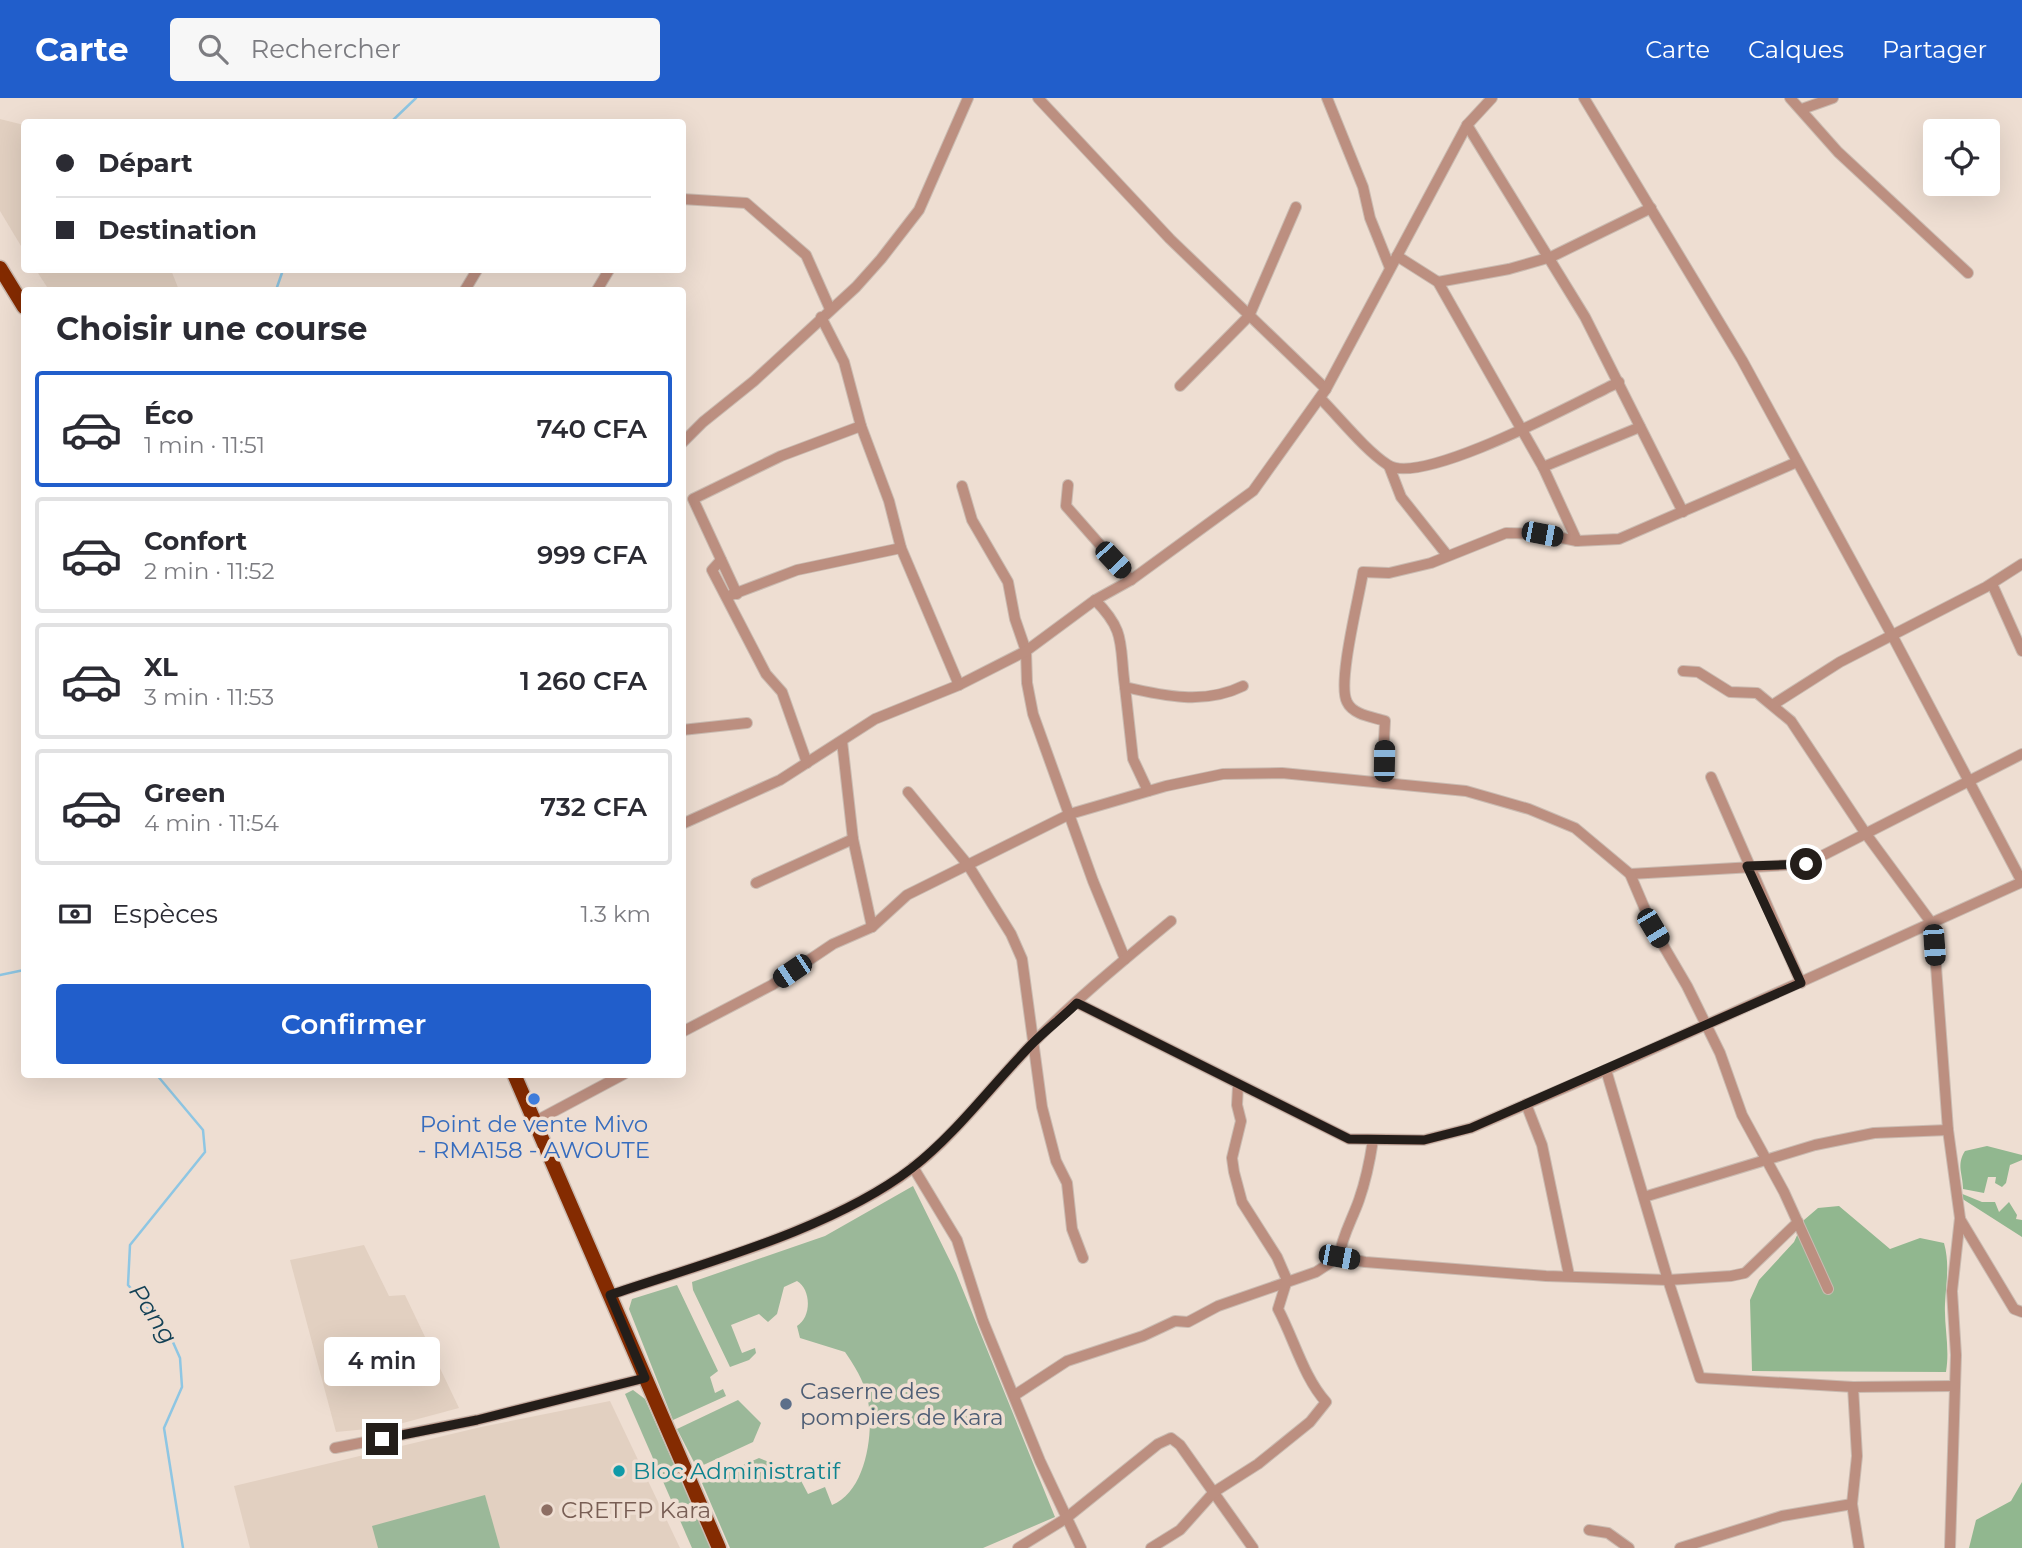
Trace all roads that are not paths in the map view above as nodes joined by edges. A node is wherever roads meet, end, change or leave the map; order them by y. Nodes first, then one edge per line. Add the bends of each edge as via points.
1 (968, 98) edge
2 (1038, 98) edge
3 (1327, 98) edge
4 (1492, 98) edge
5 (1584, 98) edge
6 (1790, 98) edge
7 (1833, 98) edge
8 (1802, 109) junction
9 (1467, 125) junction
10 (686, 199) edge
11 (1296, 207) dead end
12 (1651, 208) junction
13 (1397, 256) junction
14 (1551, 257) junction
15 (0, 268) edge
16 (1390, 268) junction
17 (1968, 273) dead end
18 (4, 281) edge
19 (1438, 282) junction
20 (21, 303) edge
21 (830, 309) junction
22 (1249, 316) junction
23 (821, 317) junction
24 (1619, 382) junction
25 (1180, 386) dead end
26 (1323, 394) junction
27 (861, 426) junction
28 (1640, 427) junction
29 (1521, 429) junction
30 (686, 439) edge
31 (1797, 462) junction
32 (1390, 466) junction
33 (1543, 467) junction
34 (1068, 485) dead end
35 (962, 486) dead end
36 (693, 499) junction
37 (686, 502) edge
38 (1683, 512) junction
39 (1577, 541) junction
40 (901, 548) junction
41 (1447, 555) junction
42 (2022, 564) edge
43 (1131, 580) junction
44 (1992, 584) junction
45 (732, 595) junction
46 (1095, 600) junction
47 (1893, 637) junction
48 (1026, 651) junction
49 (2022, 651) edge
50 (1683, 671) dead end
51 (959, 685) junction
52 (1243, 685) dead end
53 (1125, 687) junction
54 (1774, 704) junction
55 (747, 723) dead end
56 (686, 730) edge
57 (842, 741) junction
58 (2022, 754) edge
59 (807, 763) junction
60 (1711, 777) dead end
61 (1382, 781) junction
62 (1970, 783) junction
63 (1148, 791) junction
64 (908, 792) dead end
65 (1070, 814) junction
66 (686, 822) edge
67 (1866, 834) junction
68 (853, 839) junction
69 (968, 865) junction
70 (1747, 866) junction
71 (1630, 874) junction
72 (2022, 882) edge
73 (756, 883) dead end
74 (1171, 921) dead end
75 (1933, 925) junction
76 (872, 927) junction
77 (1125, 959) junction
78 (1801, 983) junction
79 (1077, 1003) junction
80 (1704, 1026) junction
81 (686, 1030) edge
82 (1034, 1042) junction
83 (1606, 1070) junction
84 (516, 1078) edge
85 (616, 1078) edge
86 (1238, 1086) junction
87 (1526, 1104) junction
88 (534, 1122) junction
89 (1948, 1130) junction
90 (1373, 1140) junction
91 (1765, 1161) junction
92 (913, 1167) junction
93 (1644, 1197) junction
94 (1960, 1218) junction
95 (1798, 1222) junction
96 (1339, 1257) junction
97 (1083, 1258) dead end
98 (1569, 1275) junction
99 (1287, 1280) junction
100 (1668, 1280) junction
101 (1828, 1289) dead end
102 (610, 1295) junction
103 (2022, 1312) edge
104 (645, 1378) junction
105 (1954, 1386) junction
106 (1853, 1387) junction
107 (1015, 1395) junction
108 (335, 1448) dead end
109 (1214, 1492) junction
110 (1852, 1504) junction
111 (1065, 1520) junction
112 (1589, 1530) dead end
113 (719, 1548) edge
114 (1017, 1548) edge
115 (1081, 1548) edge
116 (1151, 1548) edge
117 (1253, 1548) edge
118 (1629, 1548) edge
119 (1681, 1548) edge
120 (1859, 1548) edge
121 (1950, 1548) edge

1 - 21 street via 919,210 856,287
2 - 22 street
3 - 16 street
4 - 9 street
5 - 12 street
6 - 8 street
7 - 8 street
8 - 17 street via 1855,169
9 - 13 street
9 - 14 street
10 - 21 street via 746,203 806,255
11 - 22 street
12 - 14 street
12 - 31 street
13 - 16 street
13 - 19 street
14 - 19 street via 1509,270
14 - 24 street
15 - 18 highway
16 - 26 street
18 - 20 highway
19 - 29 street
21 - 23 street
22 - 25 street
22 - 26 street
23 - 27 street via 844,362
23 - 30 street
24 - 28 street
24 - 29 street
26 - 32 street
26 - 43 street via 1253,491
27 - 36 street via 781,456
27 - 40 street
28 - 33 street
28 - 38 street
29 - 32 street via 1447,462 1408,471
29 - 33 street
31 - 38 street
31 - 47 street
32 - 41 street via 1401,498
33 - 39 street
34 - 43 street via 1066,506
35 - 48 street via 972,520 1008,582
36 - 37 street
36 - 45 street via 721,560 712,570
38 - 39 street via 1619,539
39 - 41 street via 1506,533
40 - 45 street via 797,570
40 - 51 street
41 - 61 street via 1389,573 1363,572 1344,677 1346,702 1356,712 1385,721
42 - 44 street
43 - 46 street
44 - 47 street
44 - 49 street
45 - 59 street via 766,674 782,692
46 - 48 street
46 - 53 street via 1114,619
47 - 54 street via 1840,662
47 - 62 street
48 - 51 street
48 - 65 street via 1033,714
50 - 54 street via 1698,672 1730,692 1757,693
51 - 57 street via 875,719
52 - 53 street via 1224,695 1202,698
53 - 63 street via 1133,759
54 - 67 street via 1791,721
55 - 56 street
57 - 59 street
57 - 68 street
58 - 62 street
59 - 66 street
60 - 70 street
61 - 63 street via 1282,773 1223,774
61 - 71 street via 1466,790 1529,809 1575,828
62 - 67 street
62 - 72 street
63 - 65 street
64 - 69 street
65 - 69 street
65 - 77 street
67 - 70 street via 1806,864
67 - 75 street
68 - 73 street
68 - 76 street
69 - 76 street via 907,895
69 - 82 street via 1022,959
70 - 71 street
70 - 78 street
71 - 80 street
72 - 75 street
74 - 77 street
75 - 78 street
75 - 89 street
76 - 81 street via 833,944 772,985
77 - 79 street
78 - 80 street
79 - 82 street
79 - 86 street
80 - 83 street
80 - 91 street
82 - 92 street via 951,1133
82 - 97 street via 1042,1107 1056,1161 1067,1183 1072,1229
83 - 87 street
83 - 93 street
84 - 88 highway
85 - 88 street
86 - 90 street via 1349,1139
86 - 99 street via 1241,1121 1232,1158 1234,1172 1242,1202
87 - 90 street via 1471,1128 1424,1140
87 - 98 street via 1542,1145
88 - 102 highway
89 - 91 street via 1874,1133
89 - 94 street
90 - 96 street via 1368,1171
91 - 93 street
91 - 95 street
92 - 102 street via 884,1188 790,1233
92 - 107 street via 957,1240 983,1321
93 - 100 street
94 - 103 street via 2014,1309
94 - 105 street via 1952,1291
95 - 100 street via 1745,1273
95 - 101 street
96 - 98 street via 1478,1272
96 - 99 street via 1316,1272
98 - 100 street
99 - 107 street via 1188,1322 1175,1321 1067,1361
99 - 109 street via 1278,1310 1312,1387 1326,1402 1310,1422 1258,1464
100 - 106 street via 1700,1378
102 - 104 highway
104 - 108 street via 477,1420
104 - 113 highway
105 - 106 street
105 - 121 street
106 - 110 street via 1857,1456
107 - 111 street
109 - 111 street via 1171,1438
109 - 116 street via 1180,1530
109 - 117 street
110 - 119 street via 1782,1516
110 - 120 street
111 - 114 street
111 - 115 street
112 - 118 street via 1608,1533

